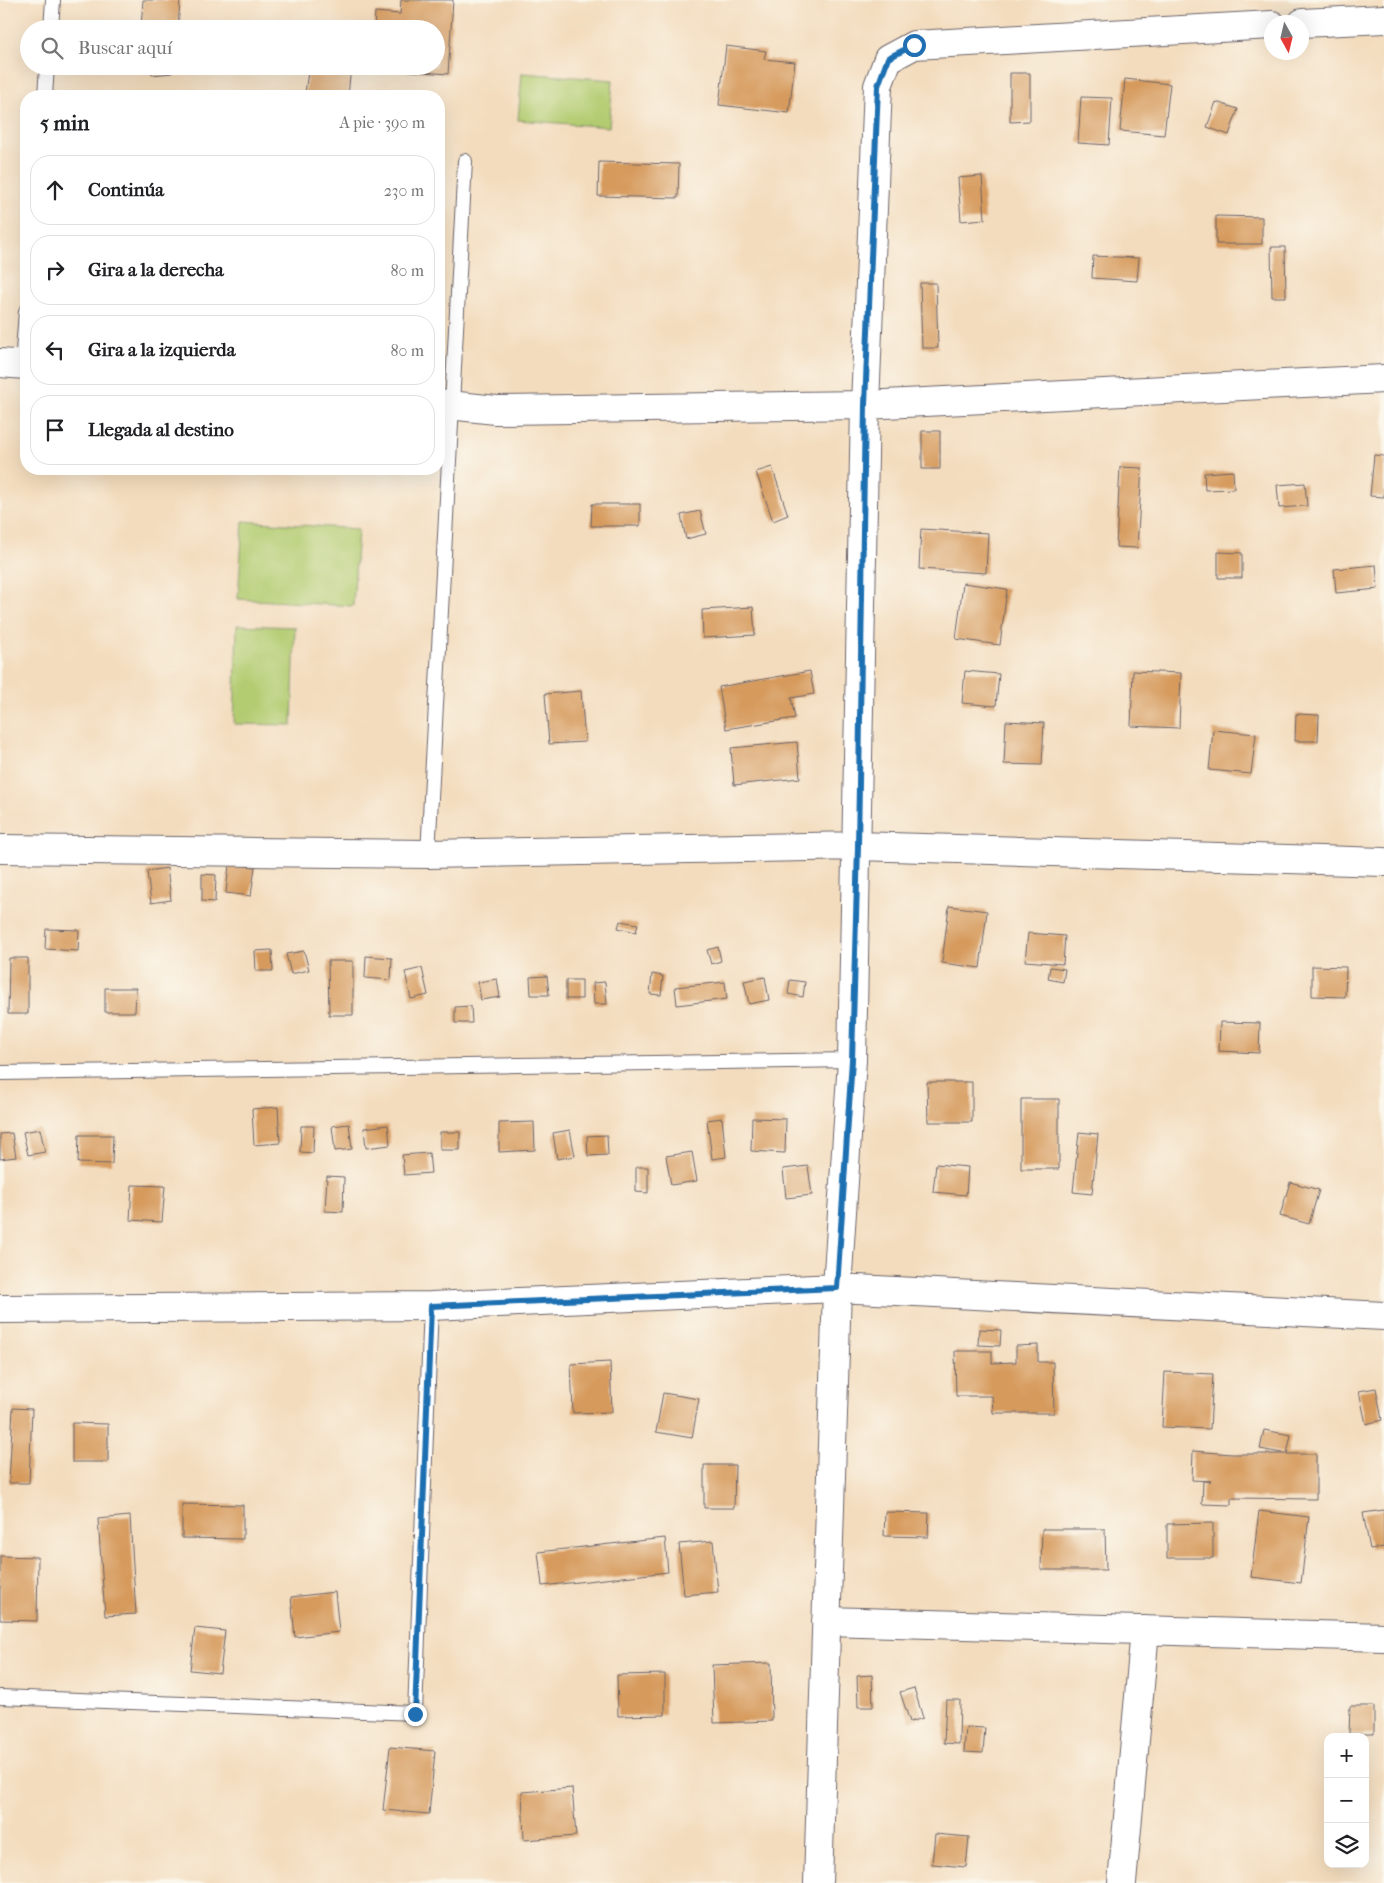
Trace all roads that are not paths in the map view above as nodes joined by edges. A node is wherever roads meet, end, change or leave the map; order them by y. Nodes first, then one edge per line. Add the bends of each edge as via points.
1 (53, 0) edge
2 (1384, 19) edge
3 (52, 20) edge
4 (1309, 23) edge
5 (1264, 25) edge
6 (46, 75) edge
7 (45, 90) edge
8 (465, 161) dead end
9 (20, 343) edge
10 (16, 364) edge
11 (1384, 379) edge
12 (445, 405) edge
13 (865, 405) junction
14 (442, 475) edge
15 (858, 846) junction
16 (0, 849) edge
17 (428, 854) junction
18 (1384, 862) edge
19 (852, 1060) junction
20 (0, 1074) edge
21 (837, 1288) junction
22 (431, 1306) junction
23 (0, 1309) edge
24 (1384, 1316) edge
25 (826, 1621) junction
26 (1145, 1630) junction
27 (1384, 1637) edge
28 (0, 1697) edge
29 (818, 1883) edge
30 (1122, 1883) edge

1 - 3 lane
2 - 4 street
5 - 13 street via 914,45 888,58 878,86
6 - 7 lane
8 - 12 lane
9 - 10 lane
11 - 13 street
12 - 13 street via 496,410
13 - 15 street
14 - 17 lane
15 - 17 street
15 - 18 street
15 - 19 street
16 - 17 street
19 - 20 lane
19 - 21 street
21 - 22 street
21 - 24 street
21 - 25 street
22 - 23 street
22 - 28 lane via 415,1714
25 - 26 street
25 - 29 street
26 - 27 street
26 - 30 street

